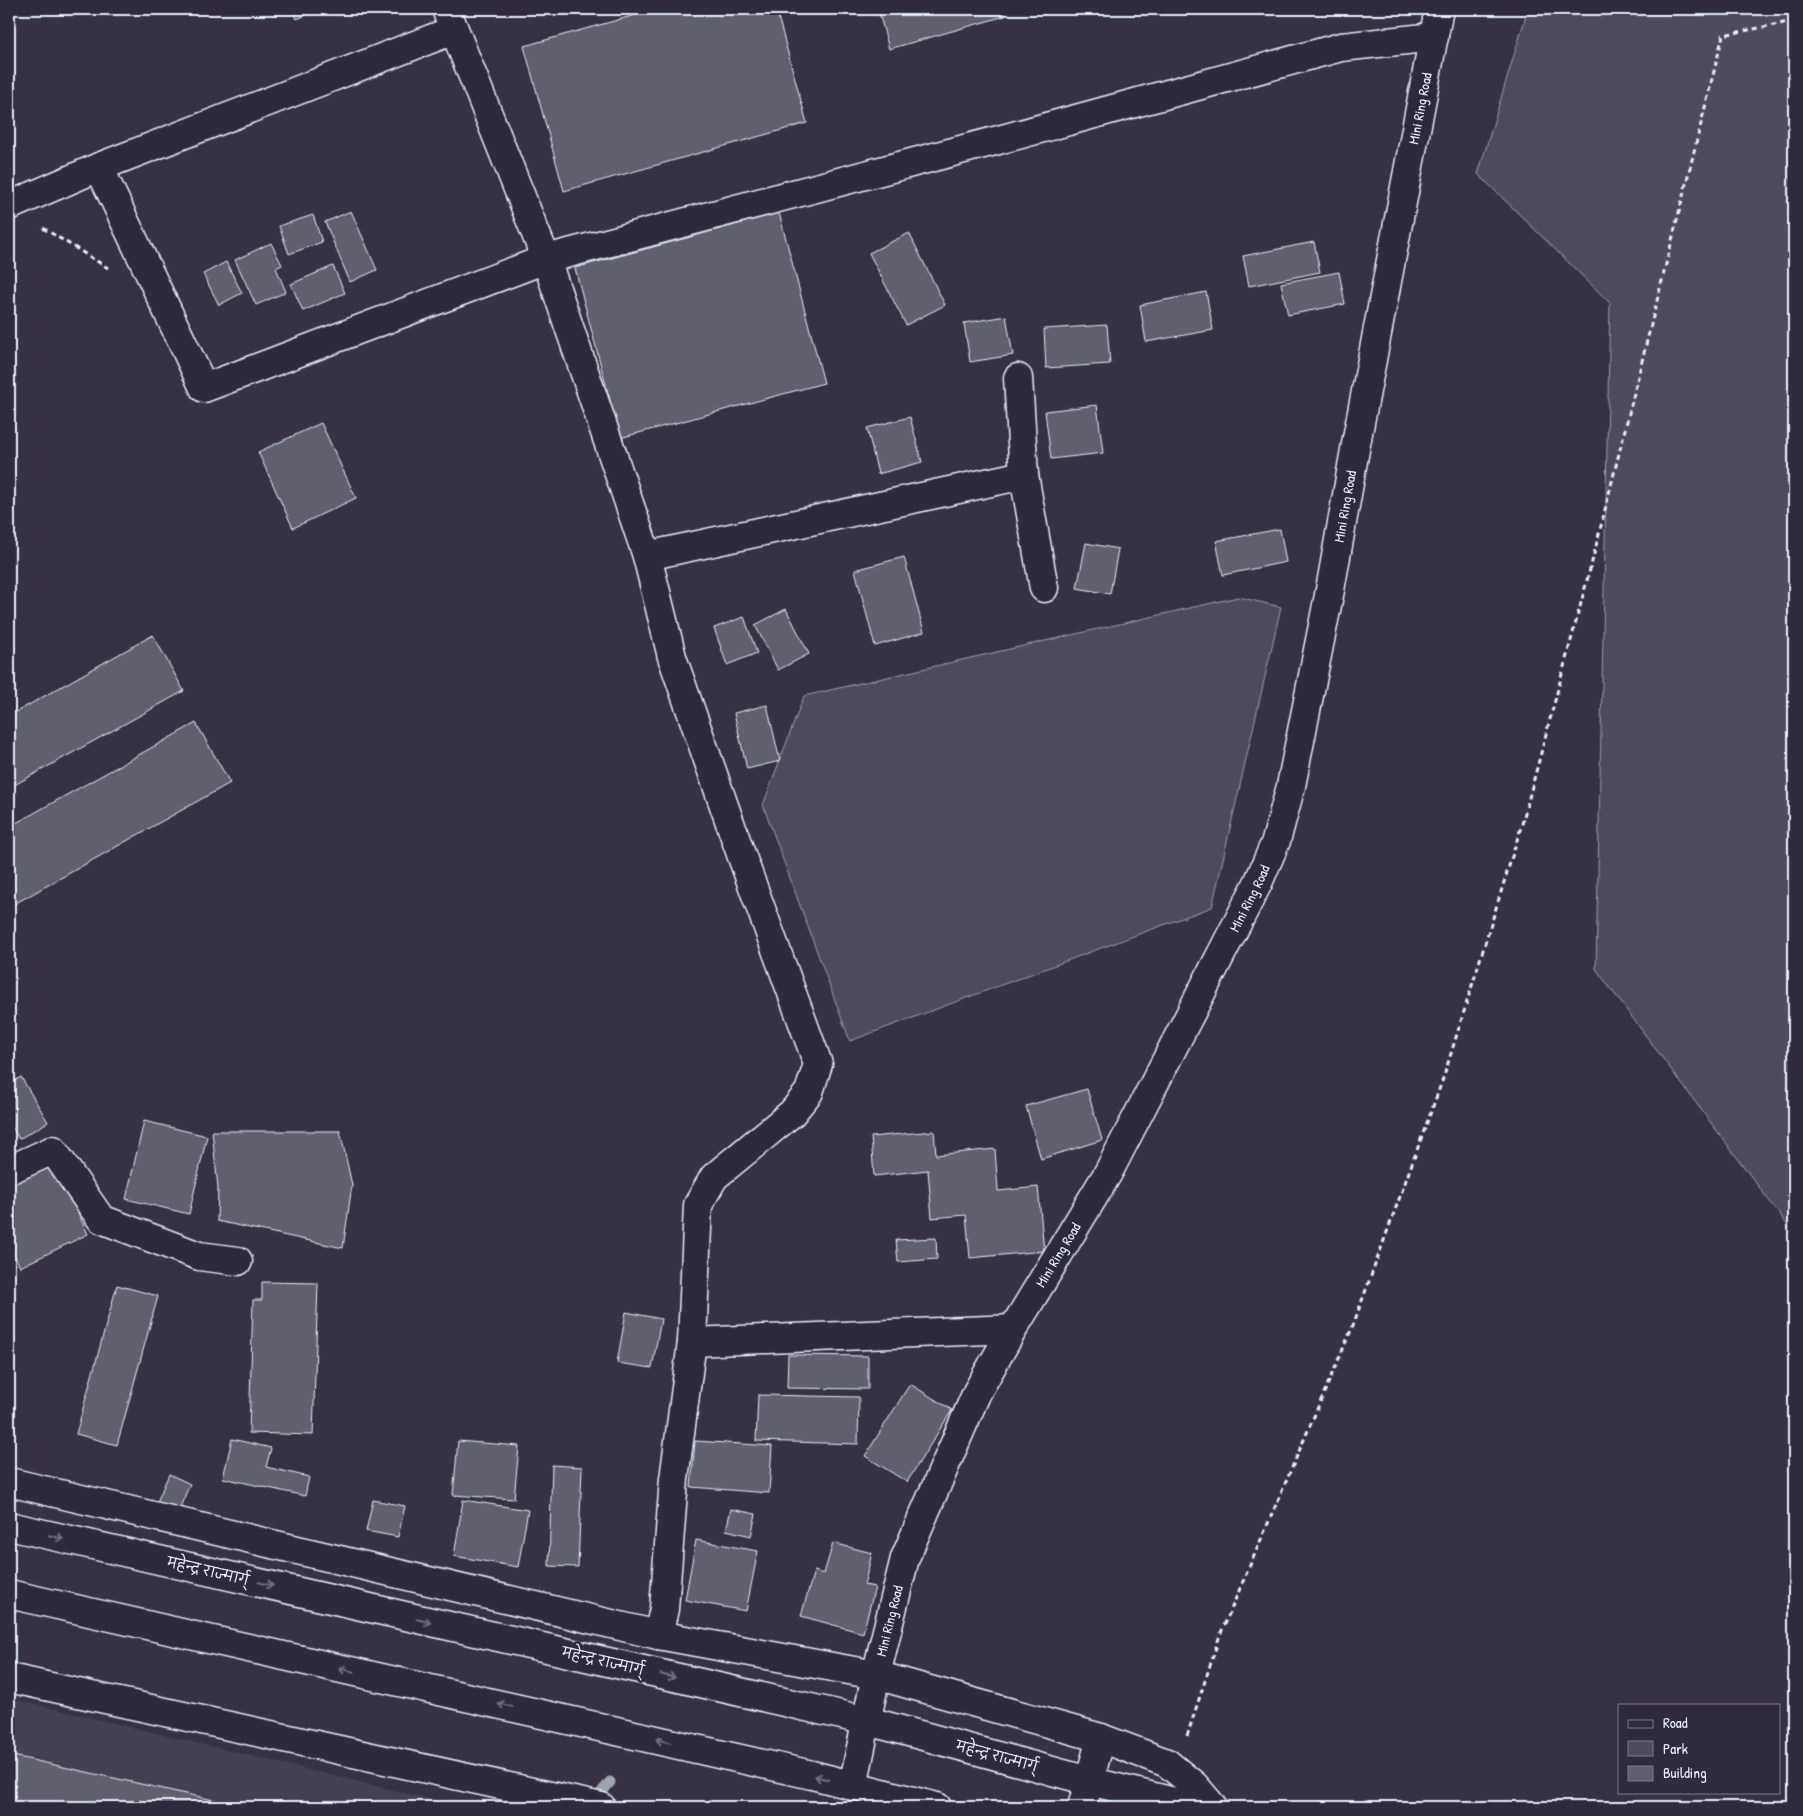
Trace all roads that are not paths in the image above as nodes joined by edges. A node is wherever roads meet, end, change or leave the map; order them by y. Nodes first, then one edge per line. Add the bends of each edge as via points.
1 (1439, 9) edge
2 (450, 20) edge
3 (1434, 37) junction
4 (99, 167) junction
5 (9, 206) edge
6 (546, 258) junction
7 (1018, 378) dead end
8 (1024, 475) junction
9 (647, 556) junction
10 (1044, 588) dead end
11 (9, 1170) edge
12 (238, 1261) dead end
13 (1013, 1329) junction
14 (692, 1342) junction
15 (9, 1482) edge
16 (9, 1526) edge
17 (9, 1594) edge
18 (658, 1636) junction
19 (876, 1675) junction
20 (9, 1678) edge
21 (868, 1721) junction
22 (1101, 1738) junction
23 (1089, 1781) junction
24 (853, 1786) junction
25 (531, 1798) edge
26 (601, 1807) edge
27 (937, 1807) edge
28 (1082, 1807) edge
29 (1195, 1807) edge
30 (1213, 1807) edge

1 - 3 main road, Mini Ring Road
2 - 4 main road
2 - 6 main road
3 - 6 main road via 1342,47
3 - 13 main road, Mini Ring Road via 1328,600 1291,786 1276,840 1258,883 1108,1173
4 - 5 main road
4 - 6 main road via 204,388
6 - 9 main road
7 - 8 main road
8 - 9 main road
8 - 10 main road
9 - 14 main road via 672,657 818,1064 809,1092 792,1113 714,1177 698,1205
11 - 12 main road via 53,1150 101,1219 199,1256
13 - 14 main road
13 - 19 main road, Mini Ring Road via 977,1392 905,1558
14 - 18 main road via 674,1479 664,1609
15 - 18 main road
16 -> 21 main road, महेन्द्र राज्मार्ग्
24 -> 17 main road
18 - 19 main road
19 - 21 main road, Mini Ring Road
19 - 22 main road
20 - 25 main road
21 - 23 main road, महेन्द्र राज्मार्ग्
21 - 24 main road, Mini Ring Road
22 - 23 main road
22 - 30 main road via 1167,1763 1195,1786
23 - 28 main road
23 - 29 main road, महेन्द्र राज्मार्ग्
24 - 27 main road
25 - 26 main road

